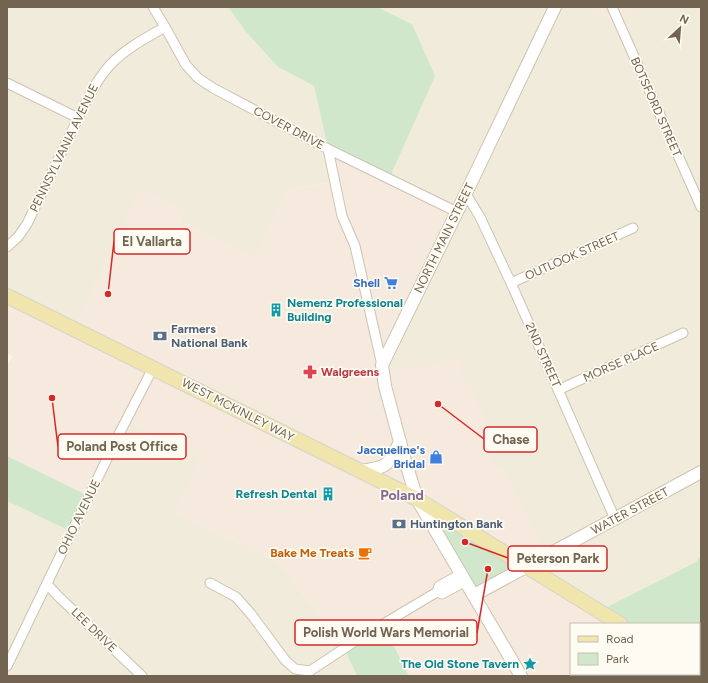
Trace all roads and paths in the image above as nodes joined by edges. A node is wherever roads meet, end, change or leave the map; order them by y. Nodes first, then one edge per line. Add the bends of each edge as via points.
1 (153, 7) edge
2 (612, 7) edge
3 (552, 8) edge
4 (165, 26) junction
5 (7, 83) edge
6 (78, 118) junction
7 (328, 149) junction
8 (466, 194) junction
9 (701, 207) edge
10 (457, 212) junction
11 (633, 228) dead end
12 (7, 247) edge
13 (511, 283) junction
14 (7, 296) edge
15 (683, 334) dead end
16 (382, 365) junction
17 (153, 368) junction
18 (558, 390) junction
19 (400, 442) junction
20 (359, 471) junction
21 (701, 472) edge
22 (417, 499) junction
23 (615, 519) junction
24 (527, 566) junction
25 (464, 578) junction
26 (210, 583) dead end
27 (47, 584) junction
28 (474, 595) junction
29 (618, 623) edge
30 (7, 666) edge
31 (142, 676) edge
32 (522, 676) edge

1 - 4 street, COVER DRIVE
2 - 9 street, BOTSFORD STREET
3 - 8 main road, NORTH MAIN STREET
4 - 6 street, PENNSYLVANIA AVENUE via 136,43 111,64 94,87
4 - 7 street, COVER DRIVE via 186,65 203,82
5 - 6 street
6 - 12 street, PENNSYLVANIA AVENUE via 27,224
7 - 10 street, COVER DRIVE
7 - 16 street via 342,216 355,246
8 - 10 main road, NORTH MAIN STREET
8 - 13 street, 2ND STREET via 480,217
10 - 16 main road, NORTH MAIN STREET
11 - 13 street, OUTLOOK STREET
13 - 18 street, 2ND STREET
14 - 17 main road, WEST MCKINLEY WAY
15 - 18 street, MORSE PLACE
16 - 19 main road
17 - 20 main road, WEST MCKINLEY WAY
17 - 27 street, OHIO AVENUE
18 - 23 street, 2ND STREET
19 - 20 main road via 387,464
19 - 22 main road
20 - 22 main road, WEST MCKINLEY WAY
21 - 23 main road, WATER STREET
22 - 24 main road, WEST MCKINLEY WAY
22 - 25 main road
23 - 24 main road, WATER STREET
24 - 28 main road, WATER STREET
24 - 29 main road, WEST MCKINLEY WAY
25 - 26 street via 439,586 436,592 310,671 295,669 285,660 236,596
25 - 28 main road
27 - 30 street, OHIO AVENUE
27 - 31 street, LEE DRIVE
28 - 32 main road

